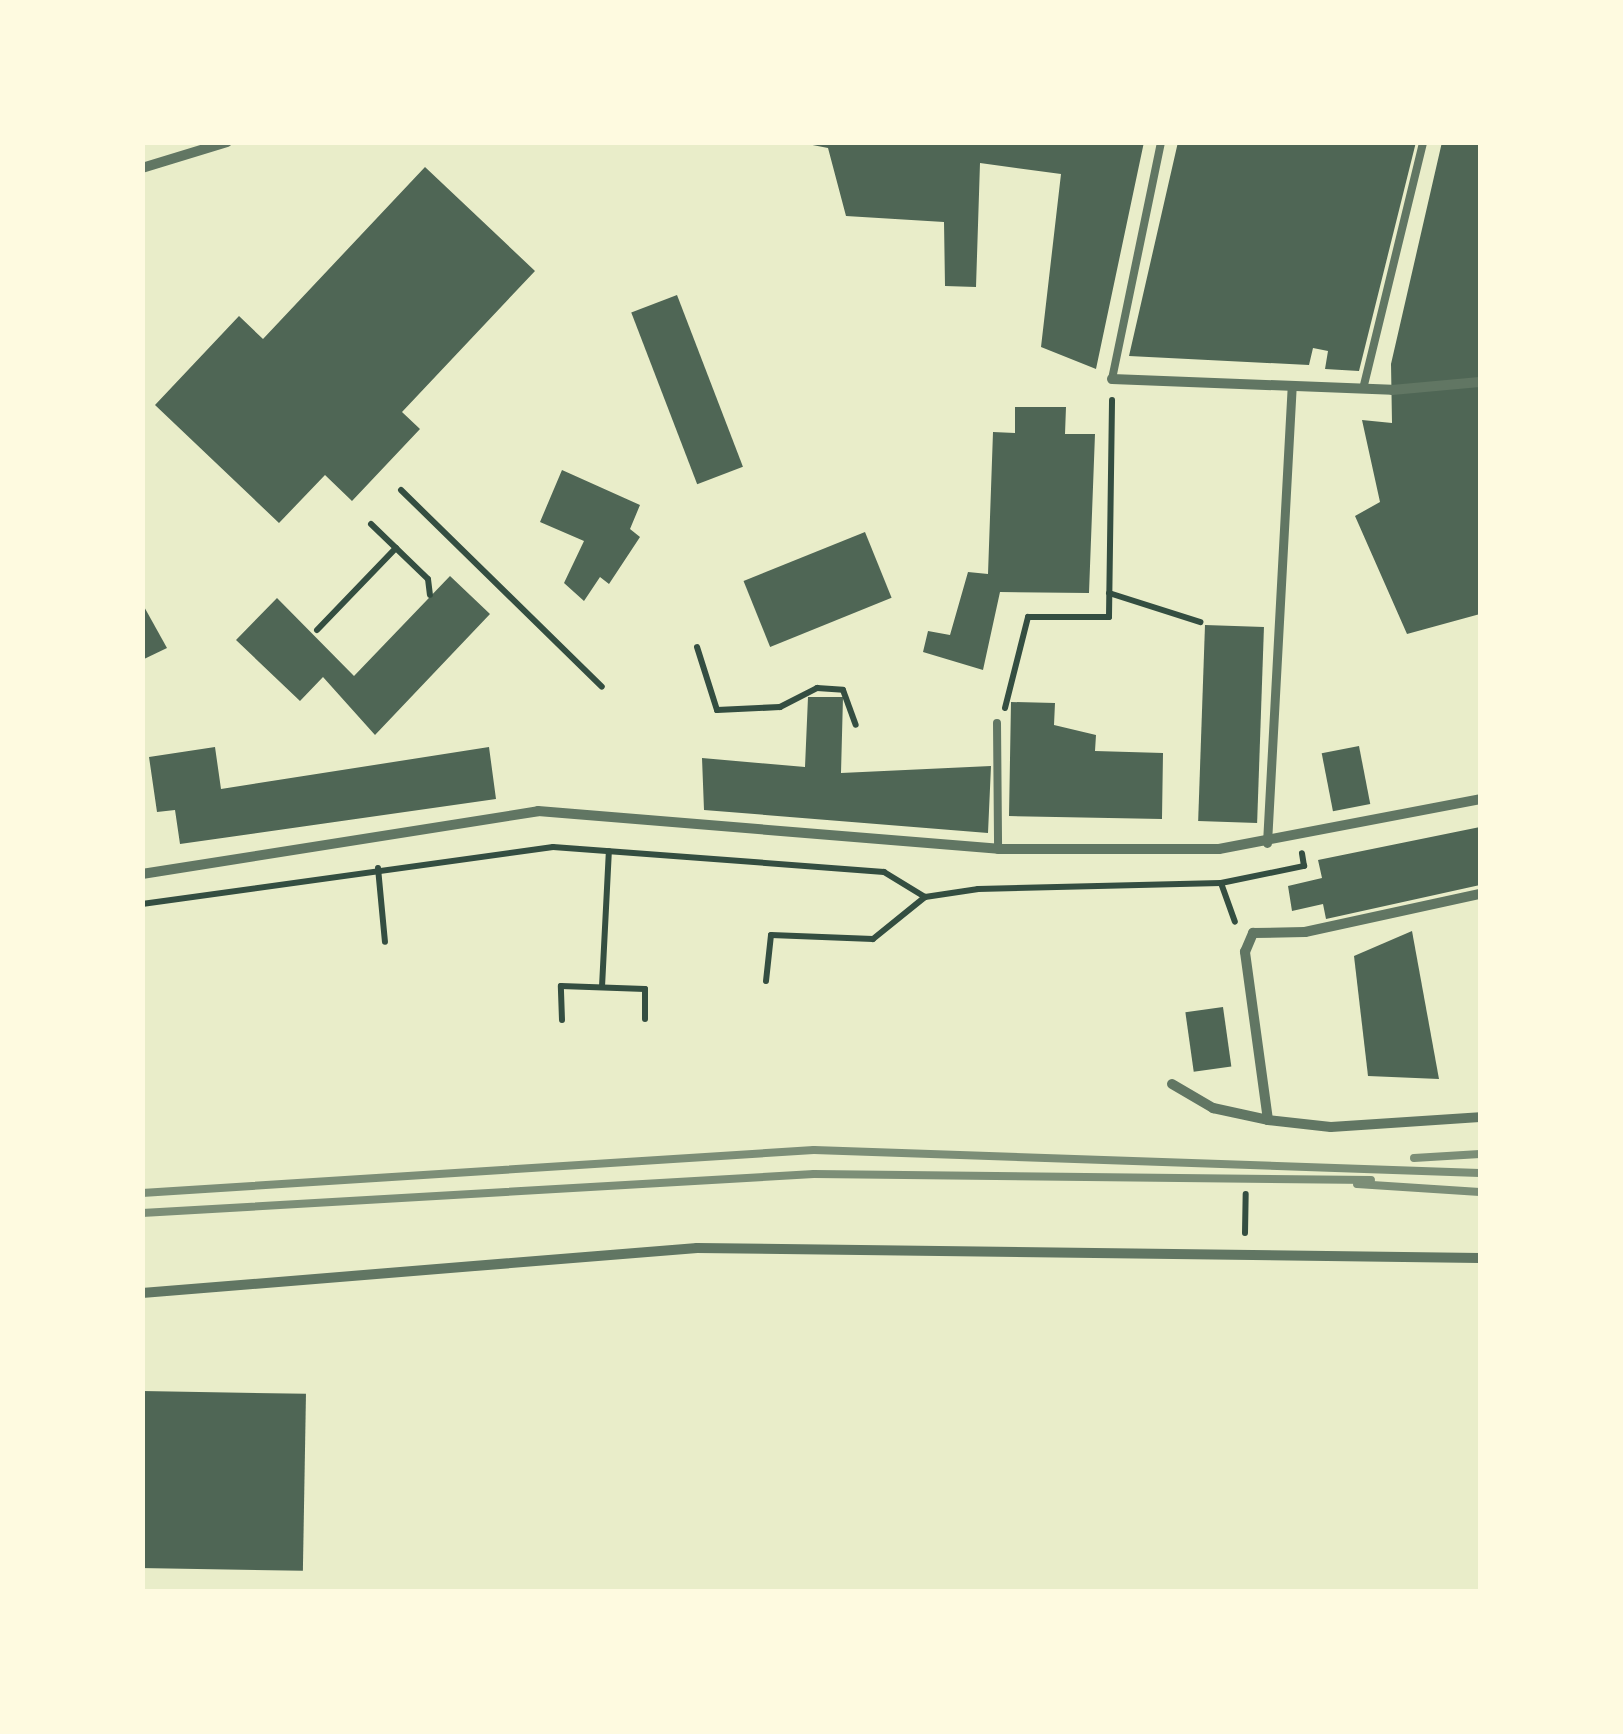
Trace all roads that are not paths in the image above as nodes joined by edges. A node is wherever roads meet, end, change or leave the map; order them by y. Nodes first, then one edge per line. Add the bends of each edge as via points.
1 (227, 142) edge
2 (1160, 142) edge
3 (1422, 142) edge
4 (142, 168) edge
5 (1112, 379) joint
6 (1480, 382) edge
7 (1292, 388) junction
8 (1363, 389) junction
9 (997, 723) road end
10 (1480, 800) edge
11 (1267, 842) junction
12 (998, 849) junction
13 (142, 874) edge
14 (1480, 894) edge
15 (1172, 1084) dead end
16 (1480, 1117) edge
17 (1268, 1120) junction
18 (1480, 1258) edge
19 (142, 1294) edge

1 - 4 street
2 - 5 lane
3 - 8 lane
5 - 7 street
6 - 8 street
7 - 8 street
7 - 11 street
9 - 12 lane
10 - 11 street
11 - 12 street
12 - 13 street via 538,811
14 - 17 street via 1305,932 1264,928 1245,952
15 - 17 street via 1214,1108
16 - 17 street via 1331,1126
18 - 19 street via 697,1248

